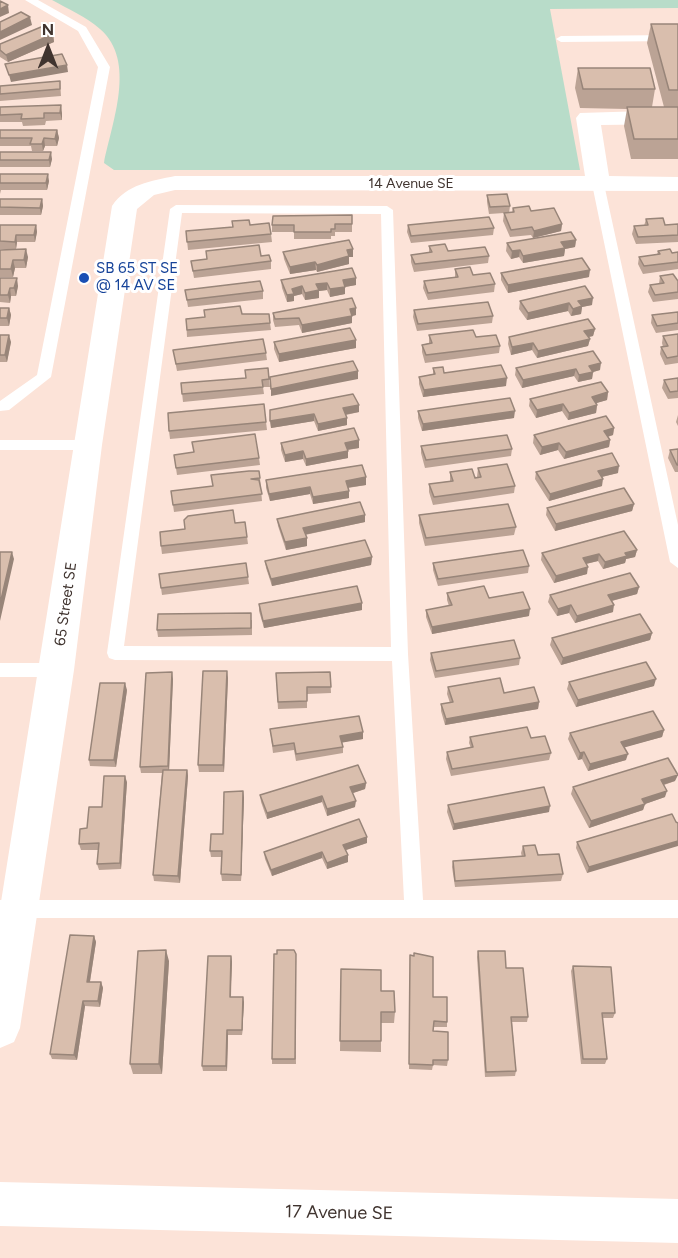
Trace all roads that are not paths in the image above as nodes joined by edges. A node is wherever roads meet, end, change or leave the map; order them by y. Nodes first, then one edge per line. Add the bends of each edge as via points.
1 (30, 0) edge
2 (678, 38) edge
3 (561, 39) dead end
4 (678, 117) edge
5 (598, 184) junction
6 (678, 184) edge
7 (145, 190) joint
8 (0, 406) edge
9 (0, 445) edge
10 (87, 445) junction
11 (678, 562) edge
12 (400, 654) junction
13 (0, 670) edge
14 (57, 670) junction
15 (414, 907) junction
16 (9, 909) edge
17 (678, 909) edge
18 (0, 1028) edge
19 (0, 1204) edge
20 (678, 1221) edge

1 - 8 lane via 82,29 104,67 44,377
2 - 3 lane
4 - 5 street via 588,118
5 - 6 street, 14 Avenue SE
5 - 7 street, 14 Avenue SE via 175,183
5 - 11 lane
7 - 10 street, 65 Street SE via 125,206
9 - 10 lane
10 - 14 street, 65 Street SE
12 - 12 lane via 387,210 177,209 116,654
12 - 15 lane
13 - 14 lane
14 - 16 street, 65 Street SE
15 - 16 lane
15 - 17 lane
16 - 18 street, 65 Street SE
19 - 20 street, 17 Avenue SE

